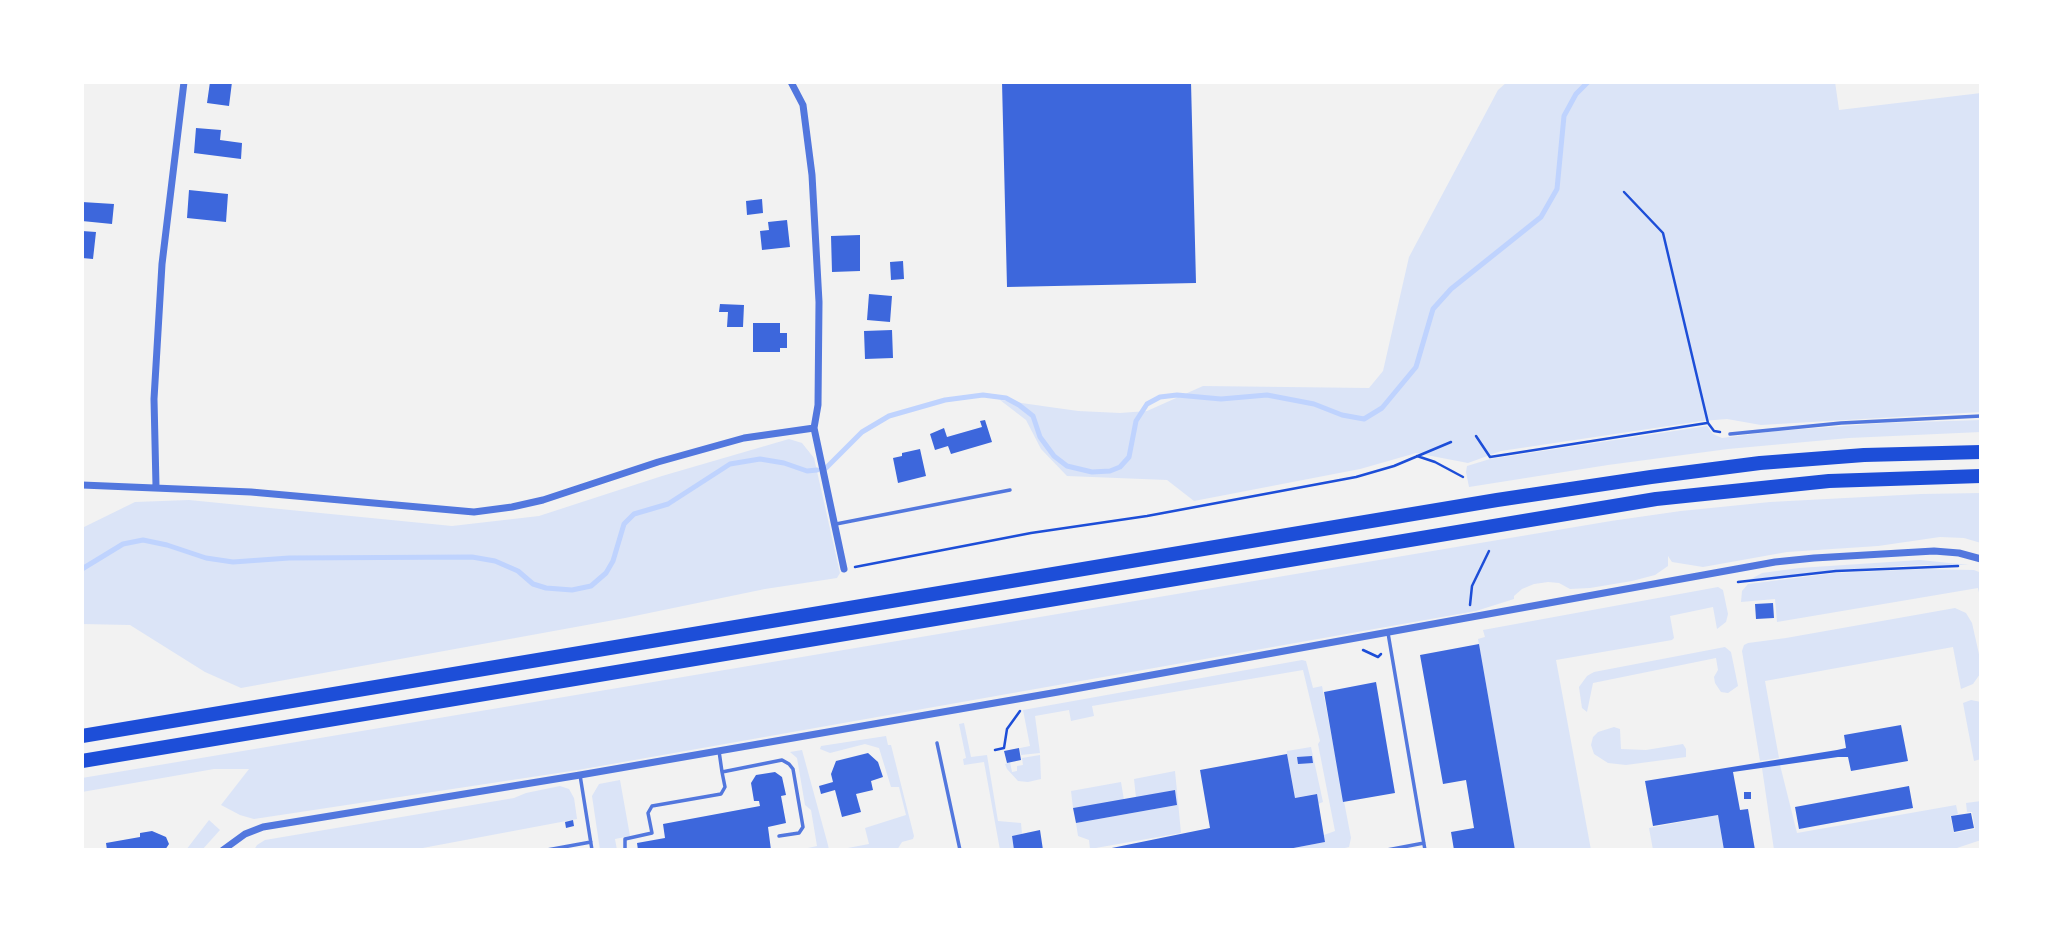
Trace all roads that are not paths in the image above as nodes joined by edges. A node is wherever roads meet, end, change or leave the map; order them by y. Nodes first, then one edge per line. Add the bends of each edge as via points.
1 (184, 82) edge
2 (792, 82) edge
3 (1981, 416) edge
4 (814, 428) junction
5 (1730, 434) road end
6 (1981, 453) edge
7 (1981, 475) edge
8 (82, 485) edge
9 (156, 486) junction
10 (1010, 490) dead end
11 (834, 525) junction
12 (1981, 559) edge
13 (845, 569) road end
14 (1388, 633) junction
15 (82, 736) edge
16 (937, 743) dead end
17 (719, 751) junction
18 (82, 761) edge
19 (722, 772) junction
20 (580, 775) junction
21 (779, 836) dead end
22 (591, 842) junction
23 (1424, 843) junction
24 (223, 850) edge
25 (547, 850) edge
26 (592, 850) edge
27 (625, 850) edge
28 (960, 850) edge
29 (1387, 850) edge
30 (1425, 850) edge

1 - 9 street via 162,264 154,399
2 - 4 street via 803,105 812,175 819,302
3 - 5 lane via 1841,422
4 - 9 street via 744,438 543,500 474,512
4 - 11 street
6 - 15 highway via 1773,462 1638,479
7 - 18 highway via 1829,481 1656,499
8 - 9 street
10 - 11 lane
11 - 13 street
12 - 14 street via 1934,551 1814,558
14 - 17 street
14 - 23 lane
16 - 28 lane
17 - 19 lane
17 - 20 street
19 - 21 lane via 782,760 789,764 803,827 799,833
19 - 27 lane via 721,794 652,806 648,813 652,833 625,839
20 - 22 lane
20 - 24 street via 263,827
22 - 25 lane
22 - 26 lane
23 - 29 lane
23 - 30 lane

